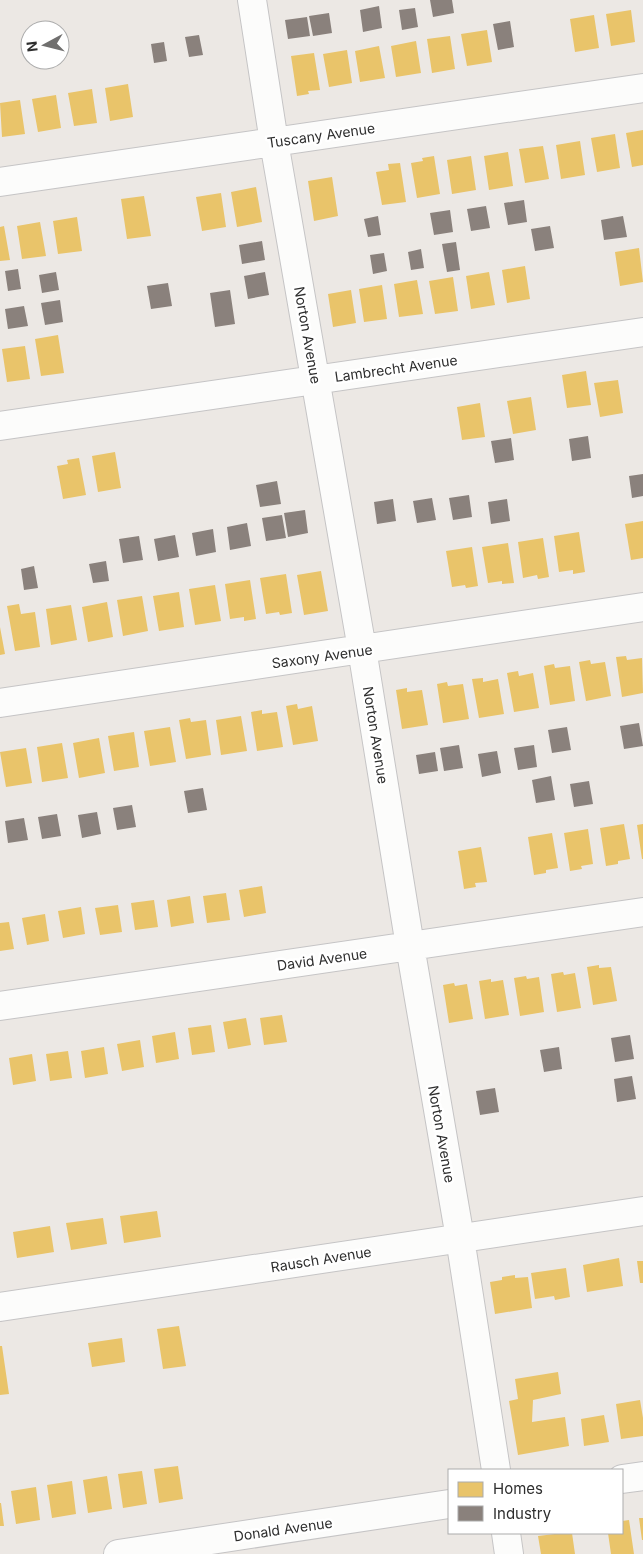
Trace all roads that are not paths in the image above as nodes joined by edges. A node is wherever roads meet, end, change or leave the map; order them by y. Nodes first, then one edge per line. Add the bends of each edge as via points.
1 (252, 0) edge
2 (643, 88) edge
3 (274, 142) junction
4 (0, 182) edge
5 (643, 332) edge
6 (316, 380) junction
7 (0, 426) edge
8 (643, 607) edge
9 (362, 650) junction
10 (0, 703) edge
11 (643, 912) edge
12 (410, 946) junction
13 (0, 1006) edge
14 (643, 1211) edge
15 (460, 1238) junction
16 (0, 1307) edge
17 (496, 1469) edge
18 (643, 1476) edge
19 (623, 1479) edge
20 (448, 1504) edge
21 (506, 1534) edge
22 (118, 1554) edge
23 (509, 1554) edge

1 - 3 street, Norton Avenue
2 - 3 street, Tuscany Avenue
3 - 4 street, Tuscany Avenue
3 - 6 street, Norton Avenue
5 - 6 street, Lambrecht Avenue
6 - 7 street, Lambrecht Avenue
6 - 9 street, Norton Avenue
8 - 9 street, Saxony Avenue
9 - 10 street, Saxony Avenue
9 - 12 street, Norton Avenue
11 - 12 street, David Avenue
12 - 13 street, David Avenue
12 - 15 street, Norton Avenue
14 - 15 street, Rausch Avenue
15 - 16 street, Rausch Avenue
15 - 17 street, Norton Avenue
18 - 19 street
20 - 22 street, Donald Avenue
21 - 23 street

